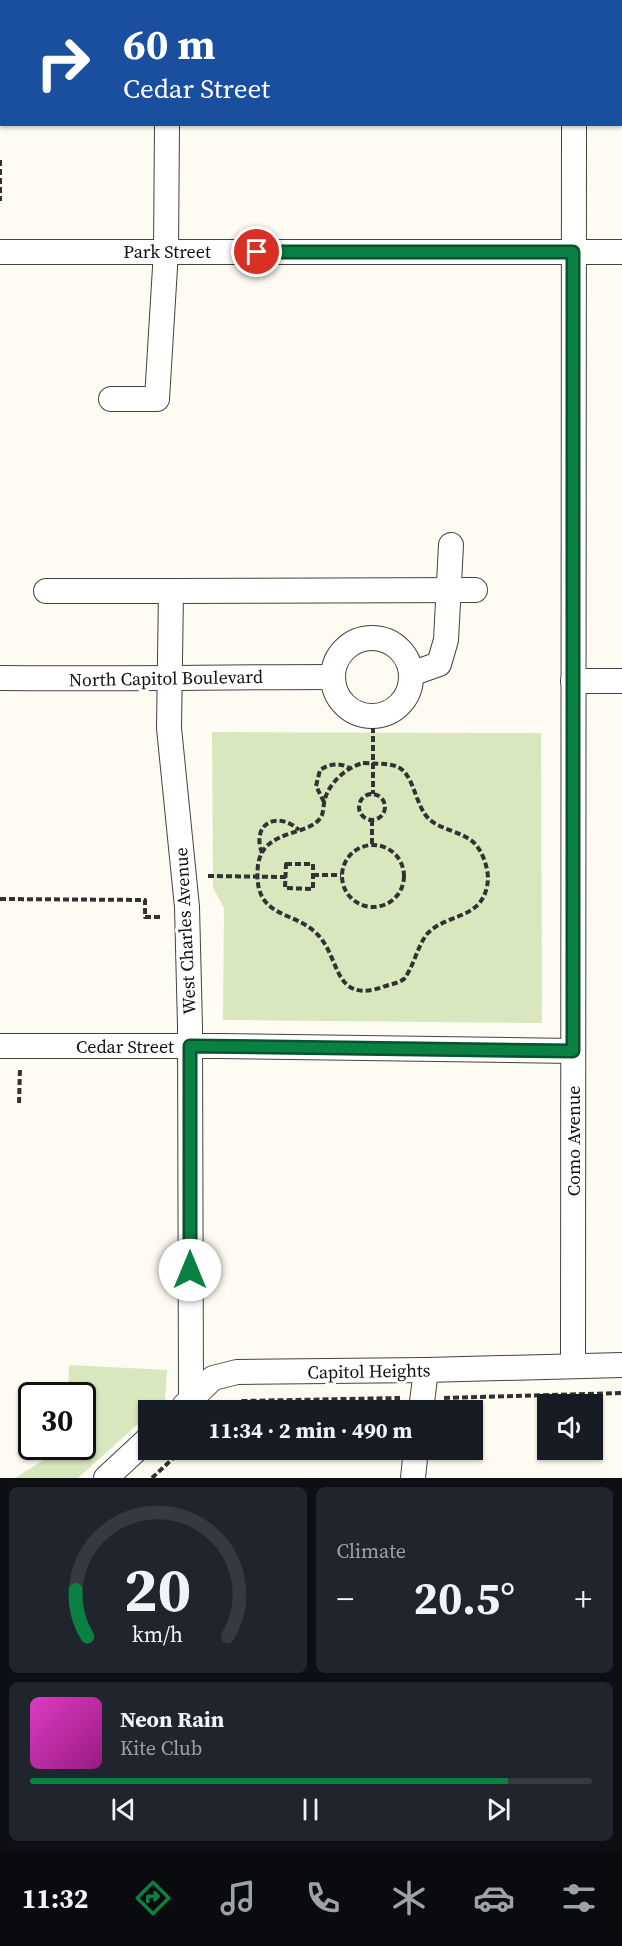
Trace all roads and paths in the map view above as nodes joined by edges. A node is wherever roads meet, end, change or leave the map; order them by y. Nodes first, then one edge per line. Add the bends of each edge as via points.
1 (167, 126) edge
2 (574, 126) edge
3 (0, 159) edge
4 (0, 201) edge
5 (166, 251) junction
6 (0, 252) edge
7 (573, 252) junction
8 (622, 252) edge
9 (111, 399) dead end
10 (451, 545) dead end
11 (450, 590) junction
12 (475, 590) dead end
13 (46, 591) dead end
14 (171, 591) junction
15 (411, 674) junction
16 (332, 677) junction
17 (0, 678) edge
18 (171, 679) junction
19 (573, 681) junction
20 (622, 681) edge
21 (373, 727) dead end
22 (373, 764) junction
23 (349, 768) junction
24 (373, 794) junction
25 (324, 802) junction
26 (372, 820) junction
27 (298, 830) junction
28 (372, 844) junction
29 (262, 853) junction
30 (313, 875) junction
31 (341, 875) junction
32 (208, 876) dead end
33 (258, 877) junction
34 (286, 877) junction
35 (0, 899) edge
36 (162, 917) dead end
37 (0, 1046) edge
38 (190, 1046) junction
39 (573, 1051) junction
40 (20, 1067) dead end
41 (19, 1103) dead end
42 (573, 1365) junction
43 (622, 1365) edge
44 (426, 1370) junction
45 (186, 1400) edge
46 (191, 1400) edge
47 (422, 1400) edge
48 (138, 1448) edge
49 (171, 1460) edge
50 (415, 1460) edge
51 (106, 1478) edge
52 (152, 1478) edge
53 (413, 1478) edge

1 - 5 street
2 - 7 street, Como Avenue
3 - 4 path
5 - 6 street, Park Street
5 - 7 street, Park Street
5 - 9 street via 157,399
7 - 8 street, Park Street
7 - 19 street, Como Avenue
10 - 11 street
11 - 12 street
11 - 14 street
11 - 15 street via 446,640 439,664
13 - 14 street
14 - 18 street, West Charles Avenue
15 - 16 street via 408,661 396,646 379,638 366,638 343,650
15 - 16 street via 411,687 405,699 390,711 372,717 348,708 339,698
16 - 18 street, North Capitol Boulevard
17 - 18 street, North Capitol Boulevard
18 - 38 street, West Charles Avenue via 169,728 187,908
19 - 20 street
19 - 39 street, Como Avenue
21 - 22 path
22 - 23 path
22 - 24 path
22 - 33 path via 394,765 407,774 427,817 475,844 488,874 479,902 430,932 404,979 370,991 357,991 338,972 317,933 271,907 259,889
23 - 25 path via 328,791
23 - 25 path via 337,764 320,770 316,786
24 - 26 path via 381,797 385,808 381,816
24 - 26 path via 363,798 359,806 362,816
25 - 27 path via 320,818
26 - 28 path
27 - 29 path via 271,843
27 - 29 path via 279,820 268,823 259,836
28 - 31 path via 348,856
28 - 31 path via 386,848 400,861 404,880 395,899 375,908 359,904 348,895
29 - 33 path
30 - 31 path
30 - 34 path via 313,864 286,864
30 - 34 path via 313,889 285,888
32 - 33 path
33 - 34 path
35 - 36 path via 145,900 145,917
37 - 38 street, Cedar Street
38 - 39 street, Cedar Street
38 - 45 street, West Charles Avenue
39 - 42 street, Como Avenue
40 - 41 path
42 - 43 street, Capitol Heights
42 - 44 street, Capitol Heights
44 - 46 street, Capitol Heights via 237,1372 213,1378
44 - 47 street
48 - 51 street
49 - 52 path
50 - 53 street

